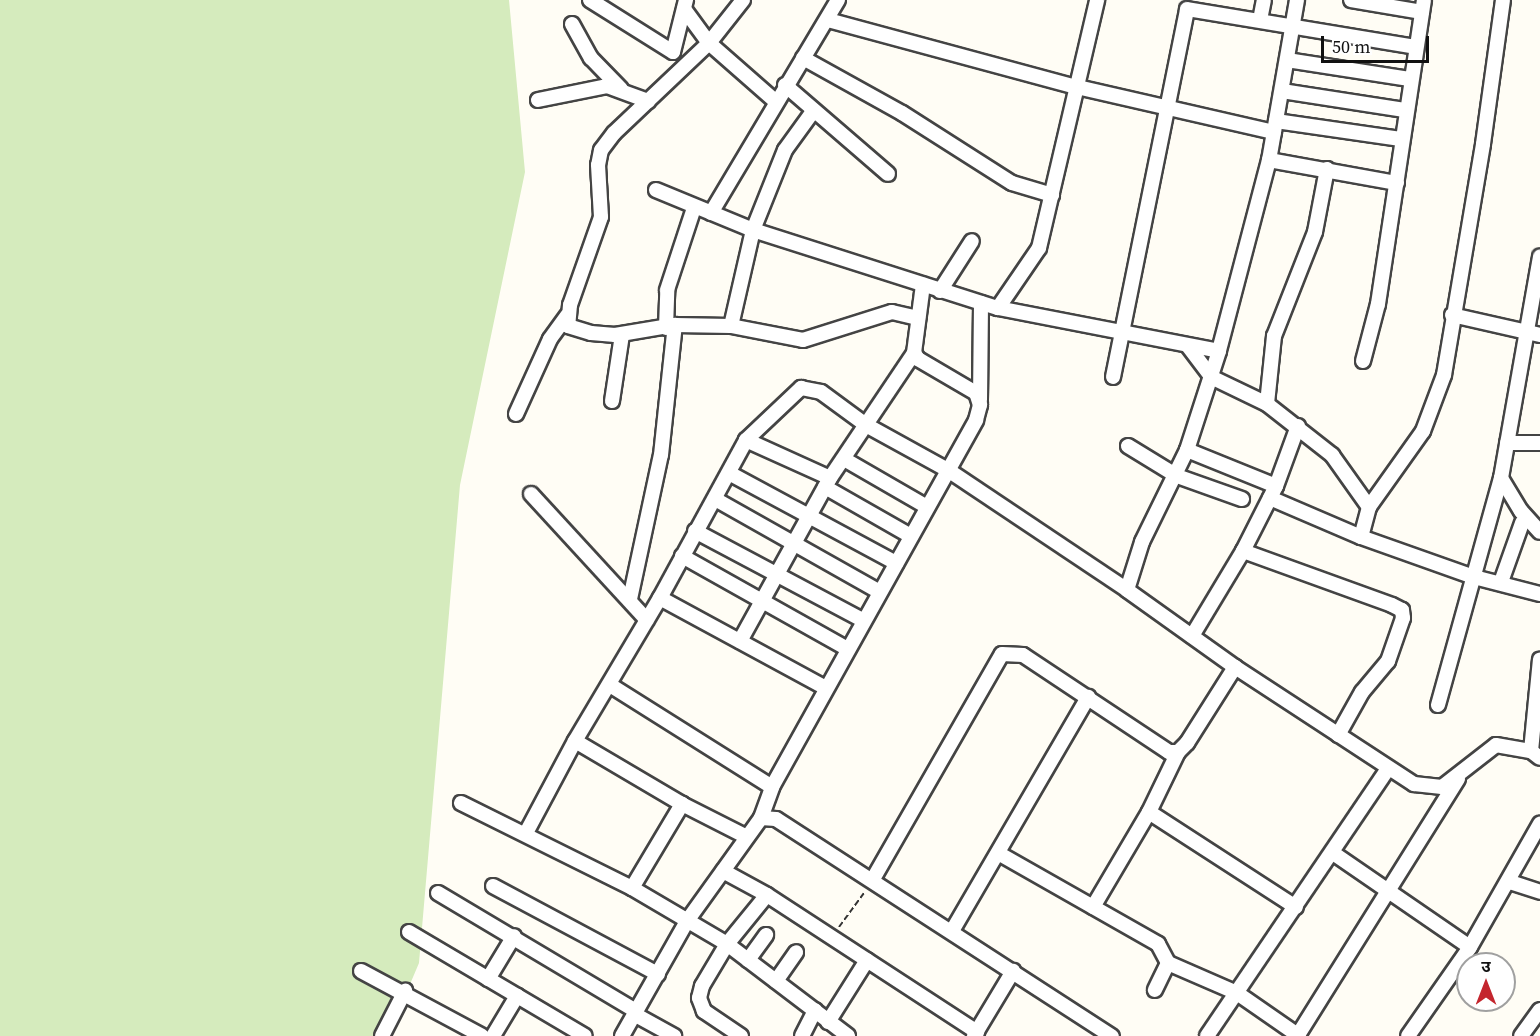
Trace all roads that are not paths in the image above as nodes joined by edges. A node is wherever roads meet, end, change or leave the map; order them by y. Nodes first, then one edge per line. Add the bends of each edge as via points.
1 (590, 0) edge
2 (743, 0) edge
3 (838, 0) edge
4 (1097, 0) edge
5 (1264, 0) edge
6 (1297, 0) edge
7 (1351, 0) edge
8 (1503, 0) edge
9 (685, 4) edge
10 (1423, 6) edge
11 (828, 20) junction
12 (1260, 20) junction
13 (572, 24) dead end
14 (1293, 28) junction
15 (709, 43) junction
16 (1416, 47) junction
17 (803, 58) junction
18 (1287, 60) junction
19 (1410, 79) junction
20 (785, 85) junction
21 (1077, 87) junction
22 (622, 89) junction
23 (1282, 91) junction
24 (538, 100) dead end
25 (648, 101) junction
26 (774, 101) junction
27 (1169, 109) junction
28 (814, 110) junction
29 (1405, 110) junction
30 (1275, 126) junction
31 (1401, 139) junction
32 (1269, 160) junction
33 (1327, 169) junction
34 (888, 174) dead end
35 (1397, 183) junction
36 (656, 190) dead end
37 (1052, 195) junction
38 (693, 208) junction
39 (711, 213) junction
40 (753, 230) junction
41 (972, 241) dead end
42 (1540, 256) edge
43 (923, 285) junction
44 (940, 291) junction
45 (981, 303) junction
46 (998, 308) junction
47 (1452, 315) junction
48 (567, 316) junction
49 (918, 318) junction
50 (730, 326) junction
51 (671, 327) junction
52 (1526, 333) junction
53 (622, 335) junction
54 (1123, 335) junction
55 (1540, 335) edge
56 (1188, 346) junction
57 (1219, 351) junction
58 (914, 353) junction
59 (1363, 360) dead end
60 (1113, 377) dead end
61 (1211, 377) junction
62 (980, 400) junction
63 (612, 401) dead end
64 (1267, 404) junction
65 (516, 414) dead end
66 (867, 425) junction
67 (1298, 426) junction
68 (746, 440) junction
69 (1507, 443) junction
70 (1540, 443) edge
71 (1128, 446) dead end
72 (1187, 450) junction
73 (844, 459) junction
74 (948, 470) junction
75 (729, 472) junction
76 (1177, 476) junction
77 (1500, 478) junction
78 (828, 483) junction
79 (1273, 492) junction
80 (531, 494) dead end
81 (715, 499) junction
82 (1242, 499) dead end
83 (927, 507) junction
84 (1369, 507) junction
85 (809, 516) junction
86 (1522, 523) dead end
87 (695, 531) junction
88 (1540, 532) edge
89 (911, 536) junction
90 (1361, 537) junction
91 (795, 542) junction
92 (1243, 551) junction
93 (682, 556) junction
94 (896, 563) junction
95 (778, 572) junction
96 (1474, 577) junction
97 (1501, 582) junction
98 (1127, 590) junction
99 (880, 592) junction
100 (1540, 594) edge
101 (660, 598) junction
102 (630, 599) junction
103 (761, 603) junction
104 (647, 620) junction
105 (864, 621) junction
106 (1192, 636) junction
107 (740, 640) junction
108 (848, 649) junction
109 (1540, 659) edge
110 (1235, 667) junction
111 (610, 685) junction
112 (826, 688) junction
113 (1088, 697) junction
114 (1438, 705) dead end
115 (1338, 735) junction
116 (575, 741) junction
117 (1178, 752) junction
118 (1535, 754) edge
119 (1388, 769) junction
120 (1461, 774) junction
121 (772, 787) junction
122 (461, 803) dead end
123 (682, 804) junction
124 (1149, 812) junction
125 (761, 818) junction
126 (1540, 824) edge
127 (526, 833) junction
128 (745, 836) junction
129 (998, 853) junction
130 (1333, 853) junction
131 (723, 871) junction
132 (873, 879) junction
133 (1510, 882) junction
134 (493, 886) dead end
135 (632, 888) junction
136 (1391, 890) junction
137 (1540, 892) edge
138 (438, 893) dead end
139 (767, 895) junction
140 (1093, 907) junction
141 (1296, 907) junction
142 (687, 921) junction
143 (952, 931) junction
144 (409, 932) dead end
145 (766, 935) dead end
146 (514, 936) junction
147 (727, 944) junction
148 (1470, 947) junction
149 (796, 952) dead end
150 (748, 960) junction
151 (867, 960) junction
152 (1168, 963) junction
153 (361, 971) dead end
154 (1012, 971) junction
155 (488, 979) junction
156 (655, 980) junction
157 (776, 981) junction
158 (1155, 990) dead end
159 (405, 991) junction
160 (1237, 993) junction
161 (517, 996) junction
162 (637, 1010) junction
163 (815, 1010) junction
164 (1540, 1010) edge
165 (828, 1022) junction
166 (559, 1030) edge
167 (975, 1034) edge
168 (382, 1036) edge
169 (482, 1036) edge
170 (493, 1036) edge
171 (585, 1036) edge
172 (622, 1036) edge
173 (674, 1036) edge
174 (741, 1036) edge
175 (802, 1036) edge
176 (848, 1036) edge
177 (1112, 1036) edge
178 (1207, 1036) edge
179 (1299, 1036) edge
180 (1408, 1036) edge
181 (1521, 1036) edge

1 - 9 street via 673,52
2 - 15 street
3 - 11 street
4 - 21 street
5 - 12 street
6 - 14 street
7 - 10 street
8 - 47 street via 1483,144
9 - 15 street
10 - 16 street
11 - 17 street
11 - 21 street
12 - 14 street
12 - 27 street via 1187,9
13 - 22 street via 591,58
14 - 16 street
14 - 18 street
15 - 25 street
15 - 26 street
16 - 19 street
17 - 20 street
17 - 37 street via 902,113 1012,183
18 - 19 street
18 - 23 street
19 - 29 street
20 - 26 street
20 - 28 street
21 - 27 street
21 - 37 street
22 - 24 street via 591,87
22 - 25 street
23 - 29 street
23 - 30 street
25 - 48 street via 601,150 598,229
26 - 39 street
27 - 30 street
27 - 54 street
28 - 34 street
28 - 40 street via 785,150
29 - 31 street
30 - 31 street
30 - 32 street
31 - 35 street
32 - 33 street
32 - 57 street
33 - 35 street
33 - 64 street via 1316,232 1274,336
35 - 59 street via 1378,304
36 - 38 street
37 - 46 street via 1040,248
38 - 39 street
38 - 51 street via 667,290
39 - 40 street
40 - 43 street
40 - 50 street
41 - 44 street
42 - 52 street
43 - 44 street
43 - 49 street
44 - 45 street
45 - 46 street
45 - 62 street
46 - 54 street
47 - 52 street
47 - 84 street via 1444,375 1423,431
48 - 53 street via 568,326 576,330
48 - 65 street via 550,339
49 - 50 street via 892,312 803,340
49 - 58 street
50 - 51 street
51 - 53 street
51 - 102 street via 661,454
52 - 55 street
52 - 69 street
53 - 63 street
54 - 56 street
54 - 60 street
56 - 57 street
56 - 61 street
57 - 61 street
58 - 62 street
58 - 66 street
61 - 64 street
61 - 72 street
62 - 74 street via 976,420
64 - 67 street
66 - 68 street via 821,392 807,387 791,395
66 - 73 street
66 - 74 street
67 - 79 street
67 - 84 street via 1332,455
68 - 75 street
68 - 78 street
69 - 70 street
69 - 77 street
71 - 76 street
72 - 76 street
72 - 79 street
73 - 78 street
73 - 83 street
74 - 83 street
74 - 98 street
75 - 81 street
75 - 85 street
76 - 82 street
76 - 98 street via 1142,542
77 - 88 street
77 - 96 street
78 - 85 street
78 - 89 street
79 - 90 street
79 - 92 street
80 - 102 street
81 - 87 street
81 - 91 street
83 - 89 street
84 - 90 street
85 - 91 street
85 - 94 street
86 - 97 street
87 - 93 street
87 - 95 street
89 - 94 street
90 - 96 street
91 - 95 street
91 - 99 street
92 - 106 street
92 - 115 street via 1402,610 1403,618 1378,676 1362,692
93 - 101 street
93 - 103 street
94 - 99 street
95 - 103 street
95 - 105 street
96 - 97 street
96 - 114 street
97 - 100 street
98 - 106 street
99 - 105 street
101 - 104 street
101 - 107 street
102 - 104 street
103 - 107 street
103 - 108 street
104 - 111 street
105 - 108 street
106 - 110 street
107 - 112 street
108 - 112 street
109 - 118 street
110 - 115 street
110 - 117 street
111 - 116 street
111 - 121 street
112 - 121 street
113 - 117 street via 1169,752
113 - 129 street
113 - 132 street via 1023,655 1002,654
115 - 119 street
116 - 123 street
116 - 127 street
117 - 124 street
118 - 120 street via 1496,745
119 - 120 street via 1414,784 1442,787
119 - 130 street
120 - 136 street
121 - 125 street
122 - 127 street
123 - 128 street
123 - 135 street
124 - 140 street
124 - 141 street
125 - 128 street
125 - 132 street via 776,819 863,879
126 - 133 street
127 - 135 street
128 - 131 street
129 - 140 street
129 - 143 street
130 - 136 street
130 - 141 street
131 - 139 street
131 - 142 street
132 - 143 street
133 - 137 street
133 - 148 street
134 - 156 street
135 - 142 street
136 - 148 street
136 - 179 street
138 - 146 street
139 - 147 street
139 - 151 street
140 - 152 street via 1158,944
141 - 160 street
142 - 147 street
142 - 156 street
143 - 154 street
144 - 155 street
145 - 150 street
146 - 155 street
146 - 162 street
147 - 150 street
147 - 174 street via 702,986 701,1008
148 - 180 street
149 - 157 street
150 - 157 street
151 - 165 street
151 - 167 street
152 - 158 street
152 - 160 street
153 - 159 street
154 - 167 street
154 - 177 street
155 - 161 street
156 - 162 street
157 - 163 street
159 - 168 street
159 - 169 street
160 - 178 street
160 - 179 street
161 - 166 street
161 - 170 street
162 - 172 street
162 - 173 street
163 - 165 street
163 - 175 street
164 - 181 street
165 - 176 street
166 - 171 street

